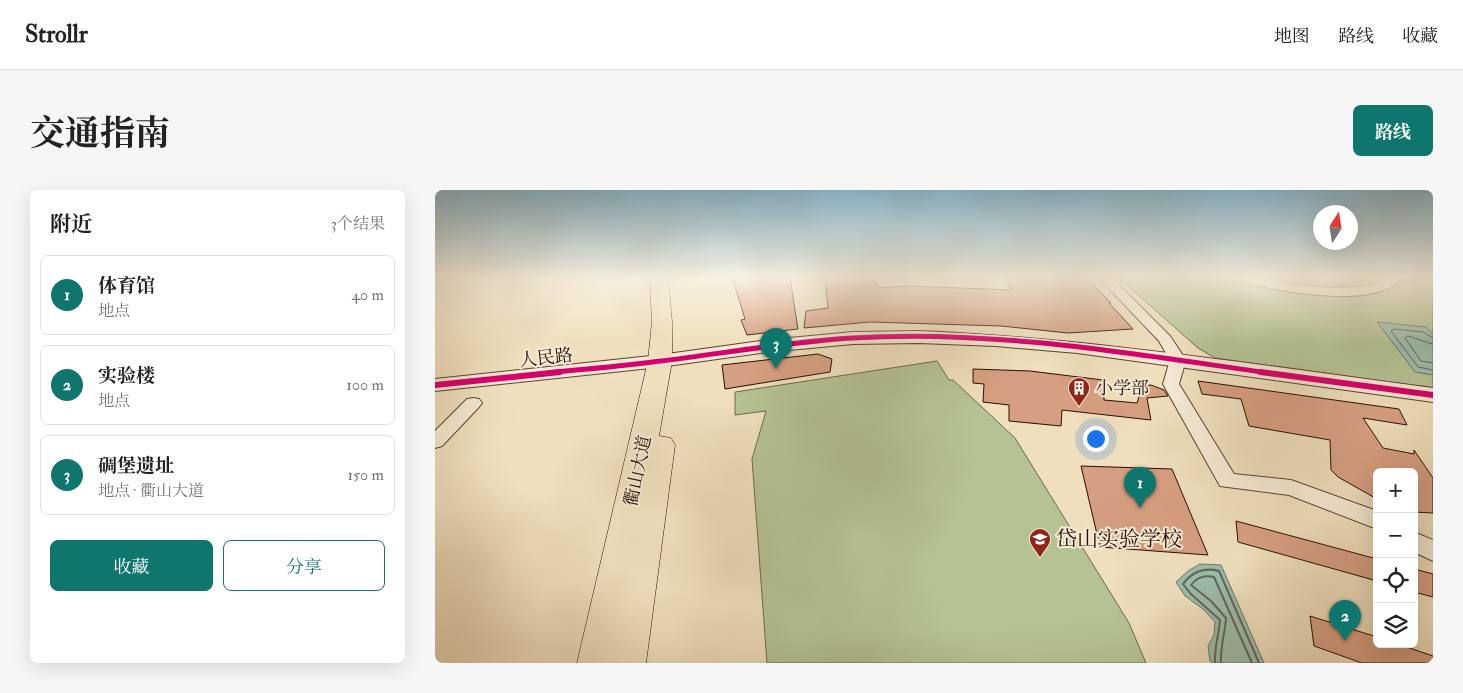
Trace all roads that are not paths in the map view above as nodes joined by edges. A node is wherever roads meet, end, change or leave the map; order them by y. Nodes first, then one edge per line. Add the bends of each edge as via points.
1 (661, 300) edge
2 (673, 300) edge
3 (1127, 300) edge
4 (668, 360) junction
5 (1178, 360) junction
6 (435, 385) edge
7 (1433, 395) edge
8 (473, 403) dead end
9 (435, 442) edge
10 (1373, 519) edge
11 (1418, 543) edge
12 (1433, 551) edge
13 (598, 663) edge
14 (625, 663) edge

1 - 4 main road, 衢山大道
2 - 4 main road, 衢山大道 via 675,319
3 - 5 street via 1165,339
4 - 5 street, 人民路 via 853,338 919,337 1059,345
4 - 6 street, 人民路
4 - 13 main road, 衢山大道
4 - 14 main road, 衢山大道
5 - 7 street, 人民路
5 - 10 street via 1171,384 1227,481 1291,488
8 - 9 street
11 - 12 street

